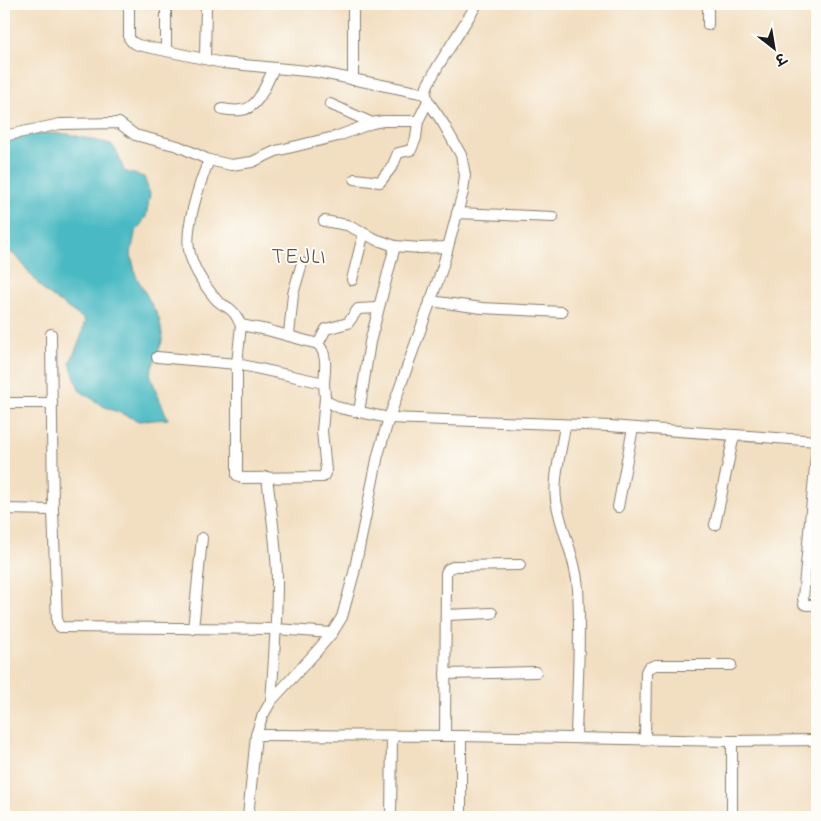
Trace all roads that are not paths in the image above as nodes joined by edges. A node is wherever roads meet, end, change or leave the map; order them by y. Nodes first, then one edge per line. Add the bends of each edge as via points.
1 (129, 4) edge
2 (166, 4) edge
3 (206, 4) edge
4 (353, 4) edge
5 (477, 4) edge
6 (708, 4) edge
7 (708, 25) dead end
8 (166, 50) junction
9 (206, 59) junction
10 (274, 68) junction
11 (353, 80) junction
12 (427, 98) junction
13 (330, 104) dead end
14 (222, 109) dead end
15 (418, 121) junction
16 (372, 123) junction
17 (4, 136) edge
18 (209, 160) junction
19 (355, 179) dead end
20 (457, 214) junction
21 (553, 217) dead end
22 (324, 221) dead end
23 (364, 232) junction
24 (395, 246) junction
25 (447, 246) junction
26 (302, 263) dead end
27 (352, 280) dead end
28 (430, 302) junction
29 (377, 308) junction
30 (562, 312) dead end
31 (241, 325) junction
32 (51, 334) dead end
33 (289, 335) junction
34 (318, 344) junction
35 (156, 357) dead end
36 (237, 364) junction
37 (324, 383) junction
38 (325, 398) junction
39 (4, 403) edge
40 (52, 403) junction
41 (358, 412) junction
42 (389, 418) junction
43 (565, 425) junction
44 (633, 428) junction
45 (734, 434) junction
46 (817, 441) edge
47 (817, 445) edge
48 (267, 477) junction
49 (815, 497) edge
50 (618, 507) dead end
51 (4, 509) edge
52 (53, 510) junction
53 (715, 525) dead end
54 (202, 538) dead end
55 (520, 565) dead end
56 (817, 606) edge
57 (492, 613) dead end
58 (446, 615) junction
59 (193, 629) junction
60 (276, 629) junction
61 (332, 633) junction
62 (731, 665) dead end
63 (536, 672) dead end
64 (445, 674) junction
65 (271, 701) junction
66 (256, 735) junction
67 (392, 736) junction
68 (445, 736) junction
69 (461, 736) junction
70 (576, 738) junction
71 (645, 739) junction
72 (817, 740) edge
73 (732, 741) junction
74 (248, 817) edge
75 (391, 817) edge
76 (461, 817) edge
77 (732, 817) edge

1 - 8 street via 128,33 132,42
2 - 8 street
3 - 9 street
4 - 11 street
5 - 12 street via 427,86
6 - 7 street
8 - 9 street
9 - 10 street
10 - 11 street via 317,72
10 - 14 street via 253,106 242,110
11 - 12 street
12 - 15 street
12 - 20 street via 461,155 465,176
13 - 16 street
15 - 16 street
15 - 19 street via 411,150 398,153 394,165 380,182
16 - 18 street via 243,164
17 - 18 street via 60,124 119,123 136,135 178,146
18 - 31 street via 196,197 189,253 216,300 232,310
20 - 21 street
20 - 25 street
22 - 23 street
23 - 24 street
23 - 27 street
24 - 25 street
24 - 29 street
25 - 28 street
26 - 33 street via 293,294
28 - 30 street
28 - 42 street
29 - 34 street via 358,309 348,323 326,329
29 - 41 street
31 - 33 street
31 - 36 street
32 - 40 street
33 - 34 street
34 - 37 street via 325,356
35 - 36 street
36 - 37 street
36 - 48 street via 236,472 243,478
37 - 38 street
38 - 41 street via 333,406
38 - 48 street via 322,431 326,474 320,478
39 - 40 street
40 - 52 street
41 - 42 street
42 - 43 street
42 - 61 street via 378,455 354,573 342,617
43 - 44 street
43 - 70 street via 556,498 578,588
44 - 45 street
44 - 50 street
45 - 46 street
45 - 53 street
47 - 49 street
48 - 60 street via 276,552
49 - 56 street via 802,598 804,604
51 - 52 street
52 - 59 street via 57,622 60,627
54 - 59 street
55 - 58 street via 450,567 446,574
57 - 58 street
58 - 64 street
59 - 60 street
60 - 61 street
60 - 65 street
61 - 65 street
62 - 71 street via 656,665 648,668
63 - 64 street
64 - 68 street
65 - 66 street
66 - 67 street
66 - 74 street
67 - 68 street
67 - 75 street
68 - 69 street
69 - 70 street
69 - 76 street
70 - 71 street
71 - 73 street
72 - 73 street
73 - 77 street

